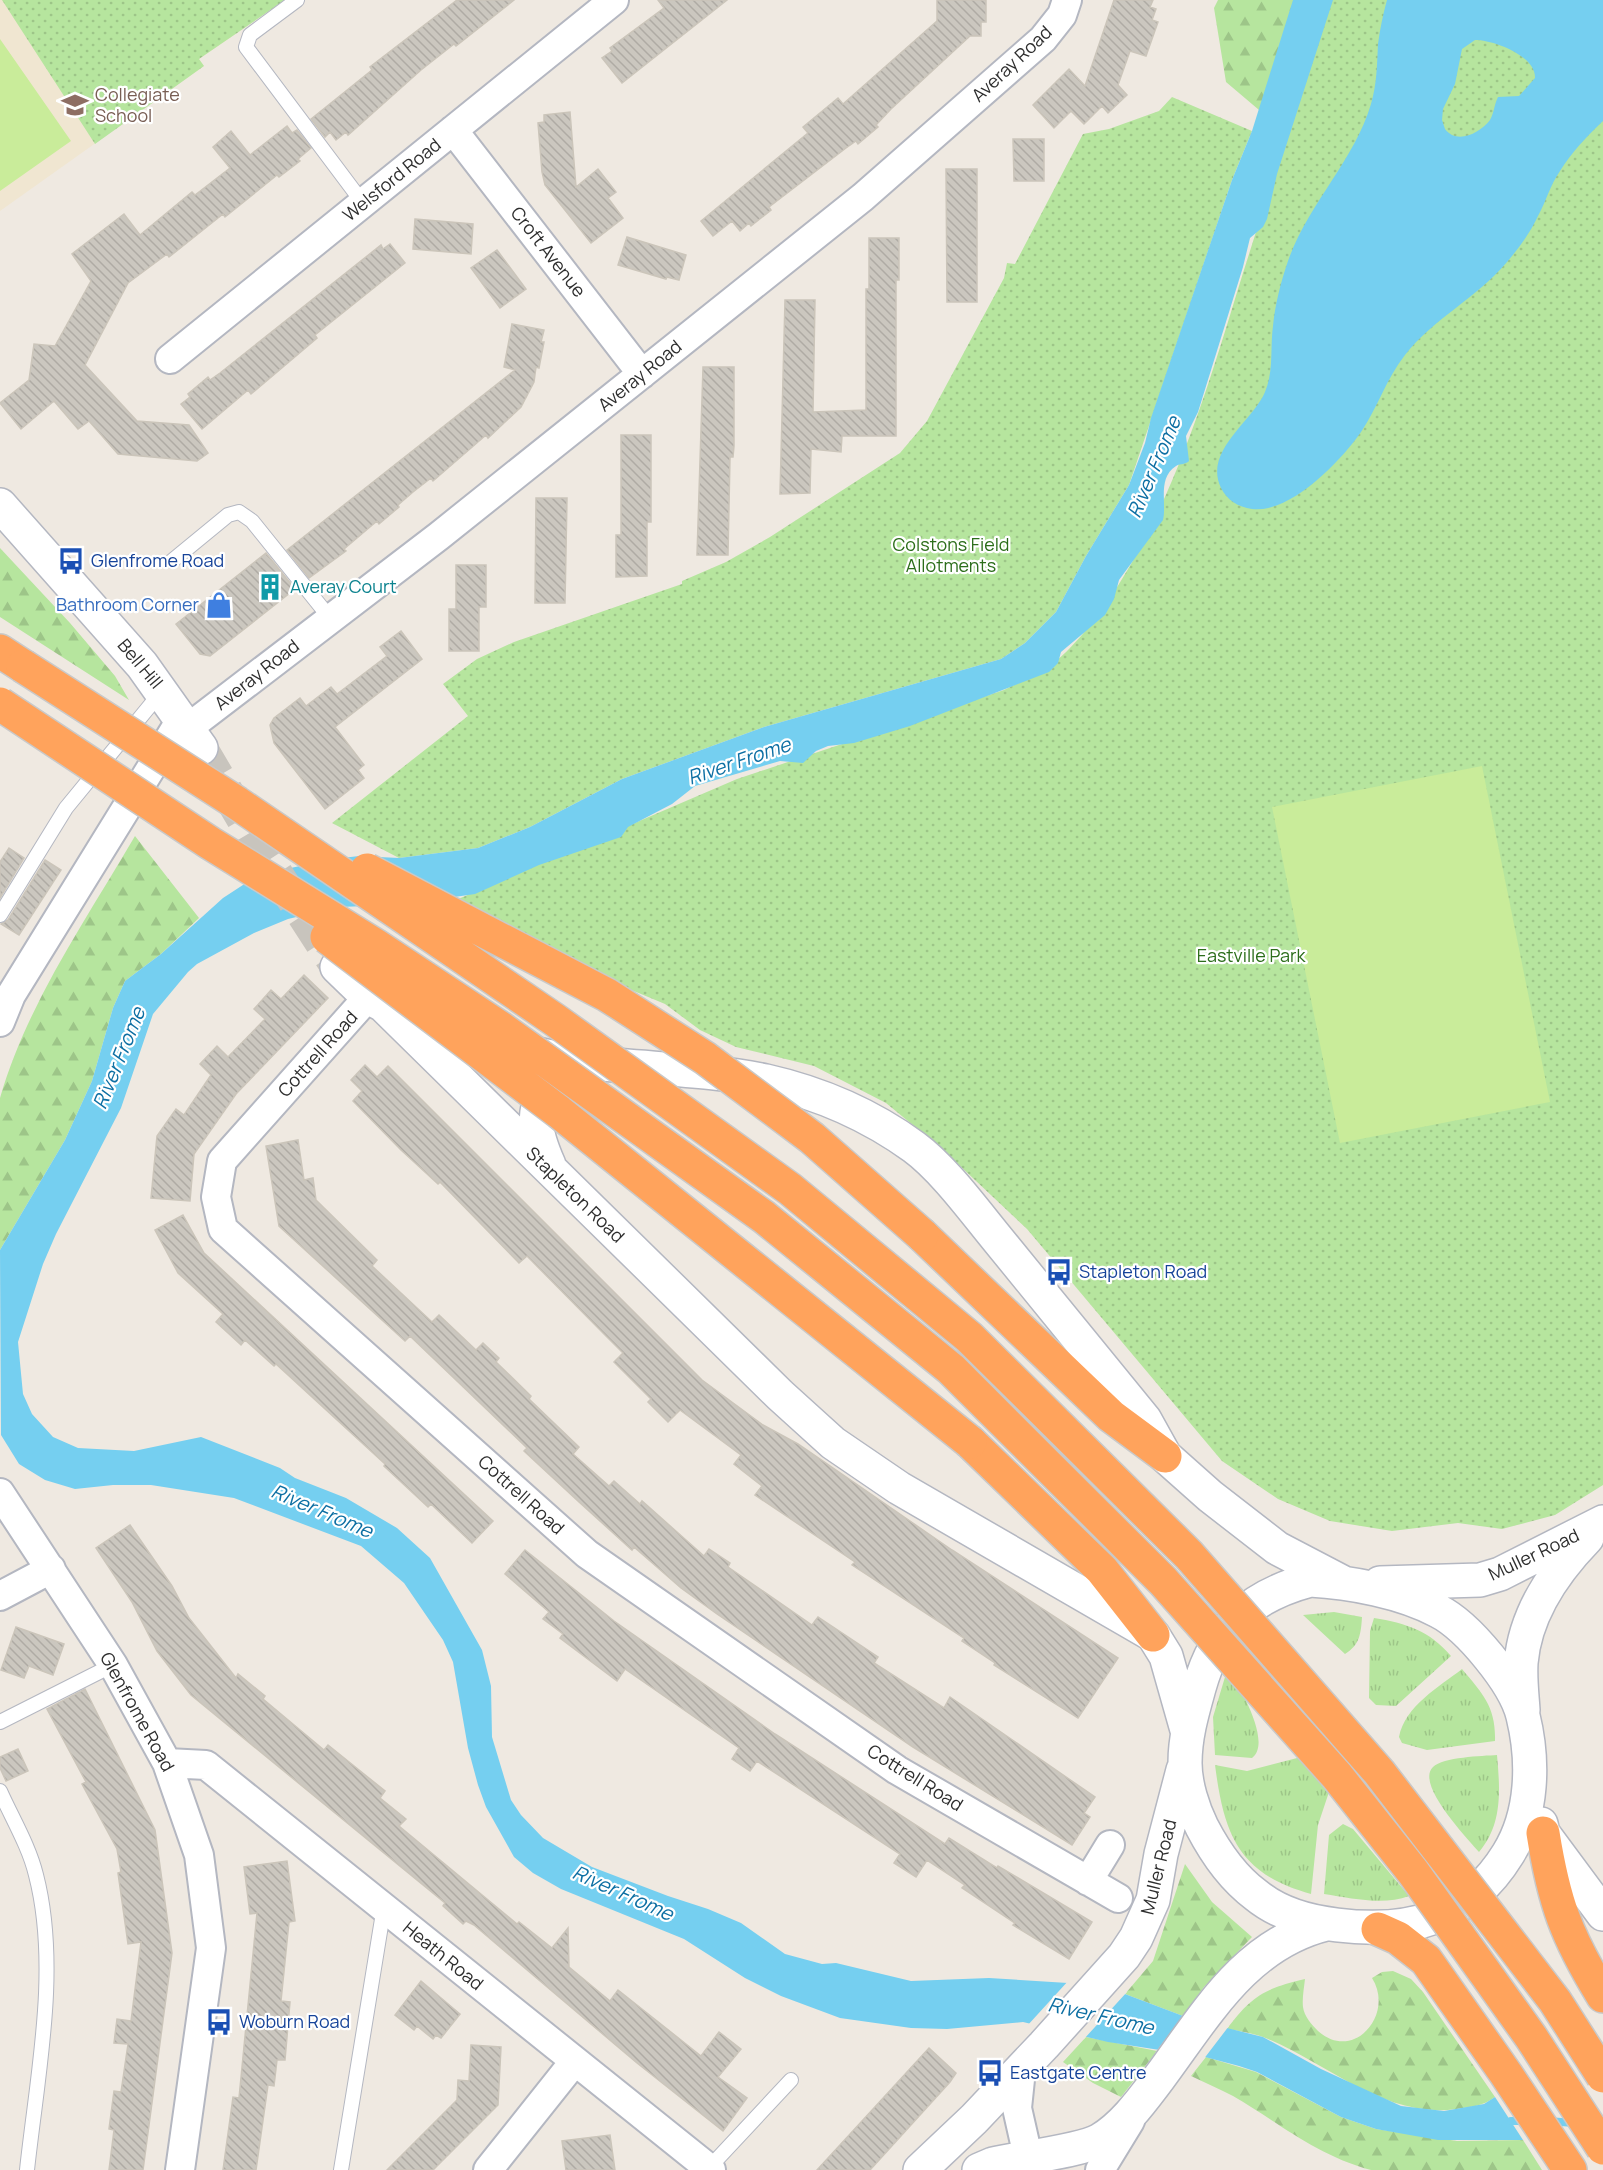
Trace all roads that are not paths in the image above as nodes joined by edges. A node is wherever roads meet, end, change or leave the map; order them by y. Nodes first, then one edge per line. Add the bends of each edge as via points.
1 (297, 0) edge
2 (614, 0) edge
3 (1067, 0) edge
4 (453, 130) junction
5 (363, 203) junction
6 (170, 359) dead end
7 (642, 374) junction
8 (0, 506) edge
9 (171, 561) dead end
10 (330, 618) junction
11 (11, 659) edge
12 (162, 690) junction
13 (0, 704) edge
14 (190, 731) junction
15 (237, 803) junction
16 (210, 843) junction
17 (0, 915) edge
18 (337, 968) tunnel mouth
19 (375, 1001) junction
20 (0, 1022) edge
21 (567, 1061) junction
22 (552, 1172) junction
23 (1165, 1456) junction
24 (0, 1493) edge
25 (1602, 1523) edge
26 (51, 1569) junction
27 (1350, 1583) junction
28 (0, 1596) edge
29 (1153, 1635) junction
30 (113, 1665) junction
31 (1523, 1715) junction
32 (0, 1722) edge
33 (1187, 1730) junction
34 (167, 1763) junction
35 (1185, 1766) junction
36 (1530, 1783) junction
37 (0, 1791) edge
38 (1544, 1833) junction
39 (1110, 1845) dead end
40 (1088, 1881) junction
41 (1118, 1898) dead end
42 (384, 1907) junction
43 (1603, 1914) edge
44 (1326, 1924) junction
45 (1378, 1929) junction
46 (1603, 1996) edge
47 (574, 2062) junction
48 (1021, 2070) junction
49 (1603, 2076) edge
50 (791, 2080) dead end
51 (1149, 2092) junction
52 (1603, 2148) edge
53 (1030, 2163) edge
54 (709, 2169) edge
55 (27, 2170) edge
56 (180, 2170) edge
57 (341, 2170) edge
58 (488, 2170) edge
59 (920, 2170) edge
60 (979, 2170) edge
61 (1100, 2170) edge
62 (1570, 2170) edge

1 - 5 lane via 250,35 246,47
2 - 4 street, Welsford Road
3 - 7 street, Averay Road via 1062,15 1048,33 863,197
4 - 5 street, Welsford Road
4 - 7 street, Croft Avenue
5 - 6 street, Welsford Road
7 - 10 street, Averay Road
8 - 12 main road, Bell Hill
9 - 10 lane via 228,515 239,512 252,521
10 - 14 street, Averay Road
11 - 15 highway, bridge
12 - 14 main road, Bell Hill
12 - 17 lane via 66,808
13 - 16 highway, bridge
14 - 20 street via 11,995
15 - 23 highway, bridge via 607,995 705,1058 803,1131 922,1235 1111,1416
15 - 49 highway, bridge via 555,1020 790,1189 969,1337 1190,1555 1379,1772 1555,2001
16 - 29 highway, bridge via 356,960 559,1112 970,1442 1102,1569
16 - 52 highway, bridge via 499,1027 764,1217 951,1369 1163,1581 1336,1776 1413,1872 1531,2037
18 - 19 main road, Stapleton Road
19 - 21 main road via 477,1040
19 - 22 main road, Stapleton Road
19 - 40 street, Cottrell Road via 222,1161 216,1197 223,1229 587,1554 897,1770
21 - 22 main road via 537,1105 536,1137
21 - 23 main road via 768,1082 822,1097 872,1120 916,1148 960,1194 1146,1420
22 - 29 main road, Stapleton Road via 833,1443 899,1488
23 - 27 main road via 1276,1548
24 - 26 street, Glenfrome Road
25 - 27 main road, Muller Road via 1500,1574 1480,1580
25 - 31 main road, Muller Road via 1571,1555 1545,1591 1531,1620 1521,1663
26 - 28 street
26 - 30 street, Glenfrome Road
27 - 31 main road via 1437,1610 1454,1621 1504,1679
27 - 33 main road via 1311,1580 1284,1587 1251,1605 1218,1643 1205,1668
29 - 33 main road, Stapleton Road via 1167,1656
30 - 32 lane
30 - 34 street, Glenfrome Road
31 - 36 main road, Muller Road
33 - 35 main road
34 - 42 street, Heath Road via 206,1765
34 - 56 street, Glenfrome Road via 199,1855 211,1948
35 - 44 main road via 1198,1818 1211,1844 1237,1878 1257,1897 1284,1912
35 - 48 main road, Muller Road via 1150,1910 1136,1938 1108,1975
36 - 38 main road
36 - 45 main road via 1522,1825 1501,1866 1486,1883 1463,1902 1432,1919 1407,1927
37 - 55 lane via 36,1873 47,1928 45,1998
38 - 43 main road
38 - 46 highway via 1559,1913
39 - 40 street
40 - 41 street, Cottrell Road
42 - 47 street, Heath Road
42 - 57 lane
44 - 45 main road
44 - 51 main road via 1300,1930 1261,1954 1219,1998
45 - 62 highway via 1398,1938 1426,1960
47 - 54 street, Heath Road
47 - 58 street
48 - 53 street via 1017,2108
48 - 59 main road, Muller Road
50 - 54 lane
51 - 53 main road via 1099,2140
51 - 61 street
53 - 60 main road

